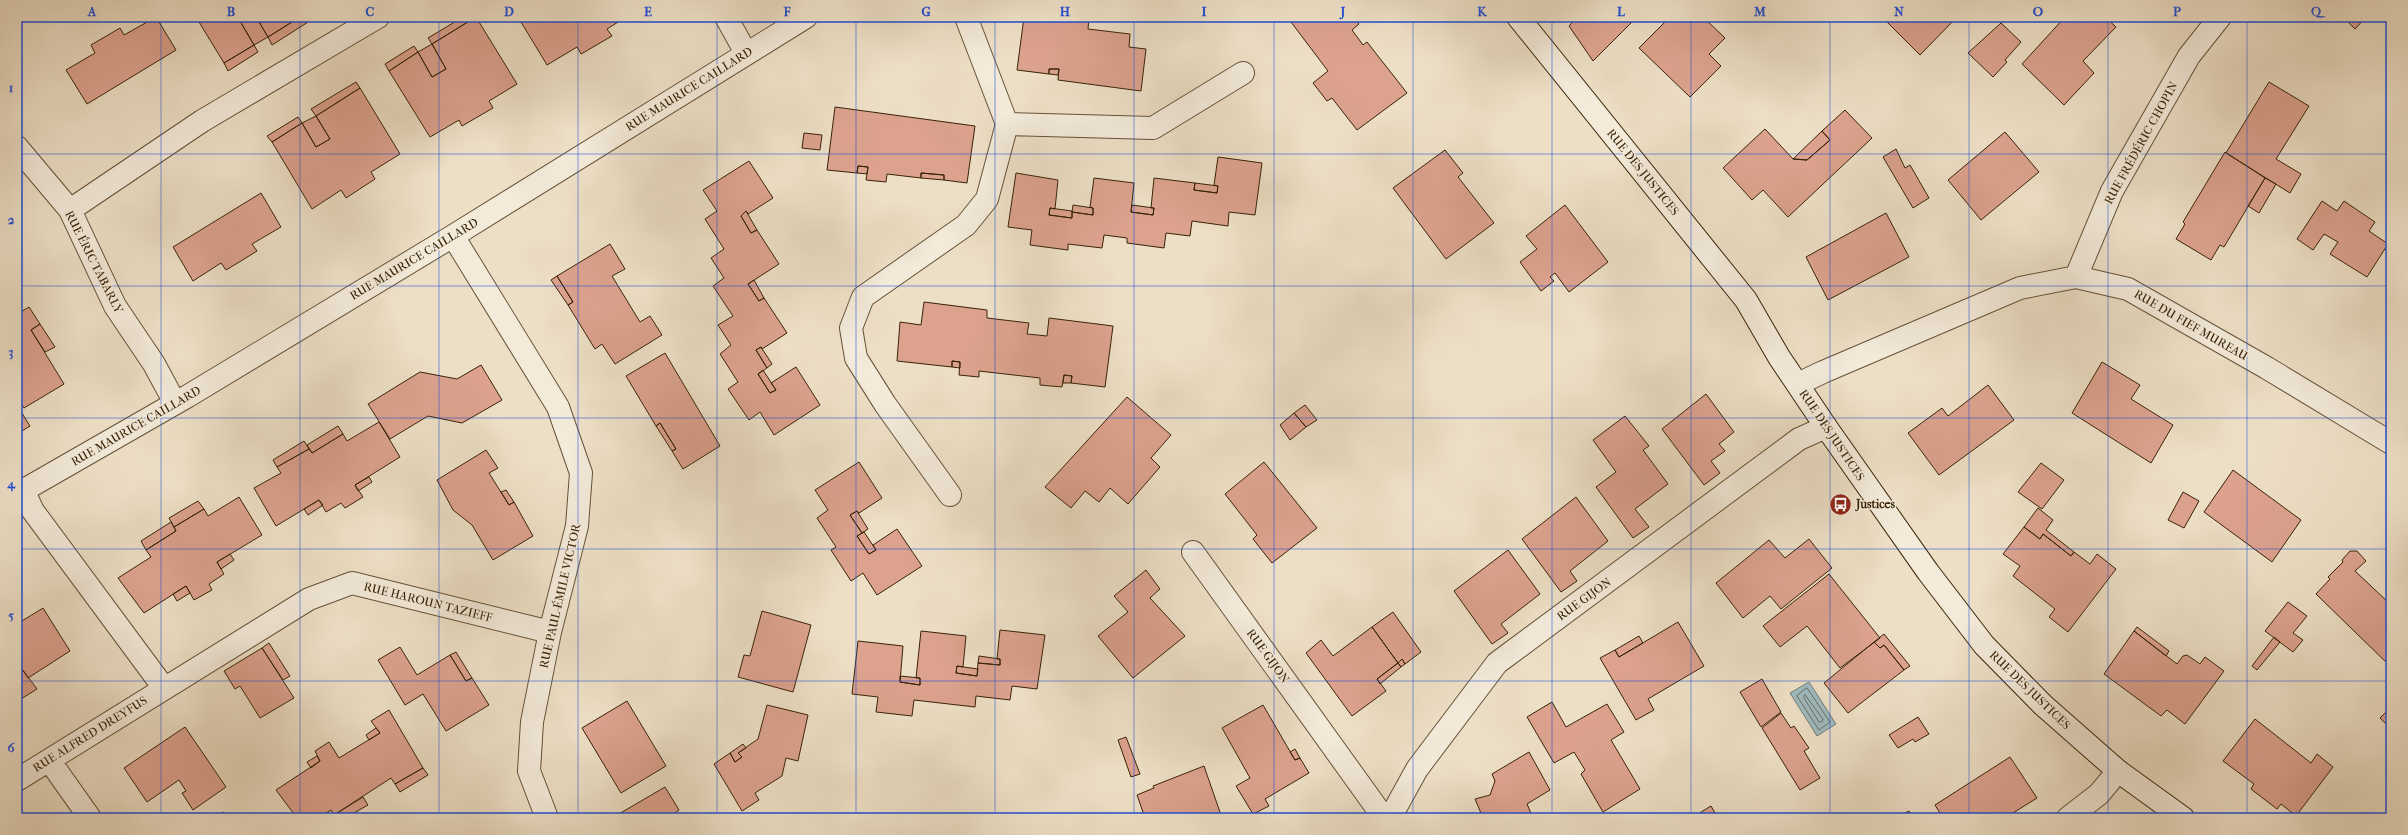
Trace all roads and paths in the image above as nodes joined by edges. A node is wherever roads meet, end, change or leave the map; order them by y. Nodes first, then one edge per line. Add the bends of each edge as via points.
1 (378, 17) edge
2 (726, 17) edge
3 (806, 17) edge
4 (966, 17) edge
5 (1518, 17) edge
6 (2220, 17) edge
7 (746, 53) junction
8 (1243, 73) dead end
9 (1007, 124) junction
10 (17, 147) edge
11 (70, 210) junction
12 (453, 236) junction
13 (2076, 278) junction
14 (1798, 384) junction
15 (175, 403) junction
16 (1826, 428) junction
17 (2391, 444) edge
18 (20, 492) edge
19 (950, 495) dead end
20 (1193, 552) dead end
21 (550, 632) junction
22 (164, 688) junction
23 (49, 760) junction
24 (2118, 771) junction
25 (17, 780) edge
26 (90, 818) edge
27 (547, 818) edge
28 (1384, 818) edge
29 (1390, 818) edge
30 (2068, 818) edge
31 (2183, 818) edge

1 - 11 street via 202,120
2 - 7 street
3 - 7 street, RUE MAURICE CAILLARD
4 - 9 street
5 - 14 street, RUE DES JUSTICES via 1746,300 1779,358
6 - 13 street, RUE FRÉDÉRIC CHOPIN via 2189,56 2112,191
7 - 12 street, RUE MAURICE CAILLARD
8 - 9 street via 1153,128
9 - 19 street via 987,199 966,226 863,297 851,328 856,358 885,404
10 - 11 street, RUE ÉRIC TABARLY
11 - 15 street, RUE ÉRIC TABARLY via 115,306 154,364
12 - 15 street, RUE MAURICE CAILLARD
12 - 21 street, RUE PAUL-ÉMILE VICTOR via 558,407 581,473 577,526
13 - 14 street, RUE DU FIEF MUREAU via 2020,288
13 - 17 street, RUE DU FIEF MUREAU via 2128,289 2267,368
14 - 16 street, RUE DES JUSTICES
15 - 18 street, RUE MAURICE CAILLARD
16 - 24 street, RUE DES JUSTICES via 1928,572 1984,645 2042,705
16 - 29 street, RUE GIJON via 1799,439 1497,663 1418,770
18 - 22 street
20 - 28 street, RUE GIJON
21 - 22 street, RUE HAROUN TAZIEFF via 352,583 309,599
21 - 27 street, RUE PAUL-ÉMILE VICTOR via 532,722 529,772
22 - 23 street, RUE ALFRED DREYFUS
23 - 25 street, RUE ALFRED DREYFUS
23 - 26 street
24 - 30 street via 2099,794
24 - 31 street, RUE DES JUSTICES

